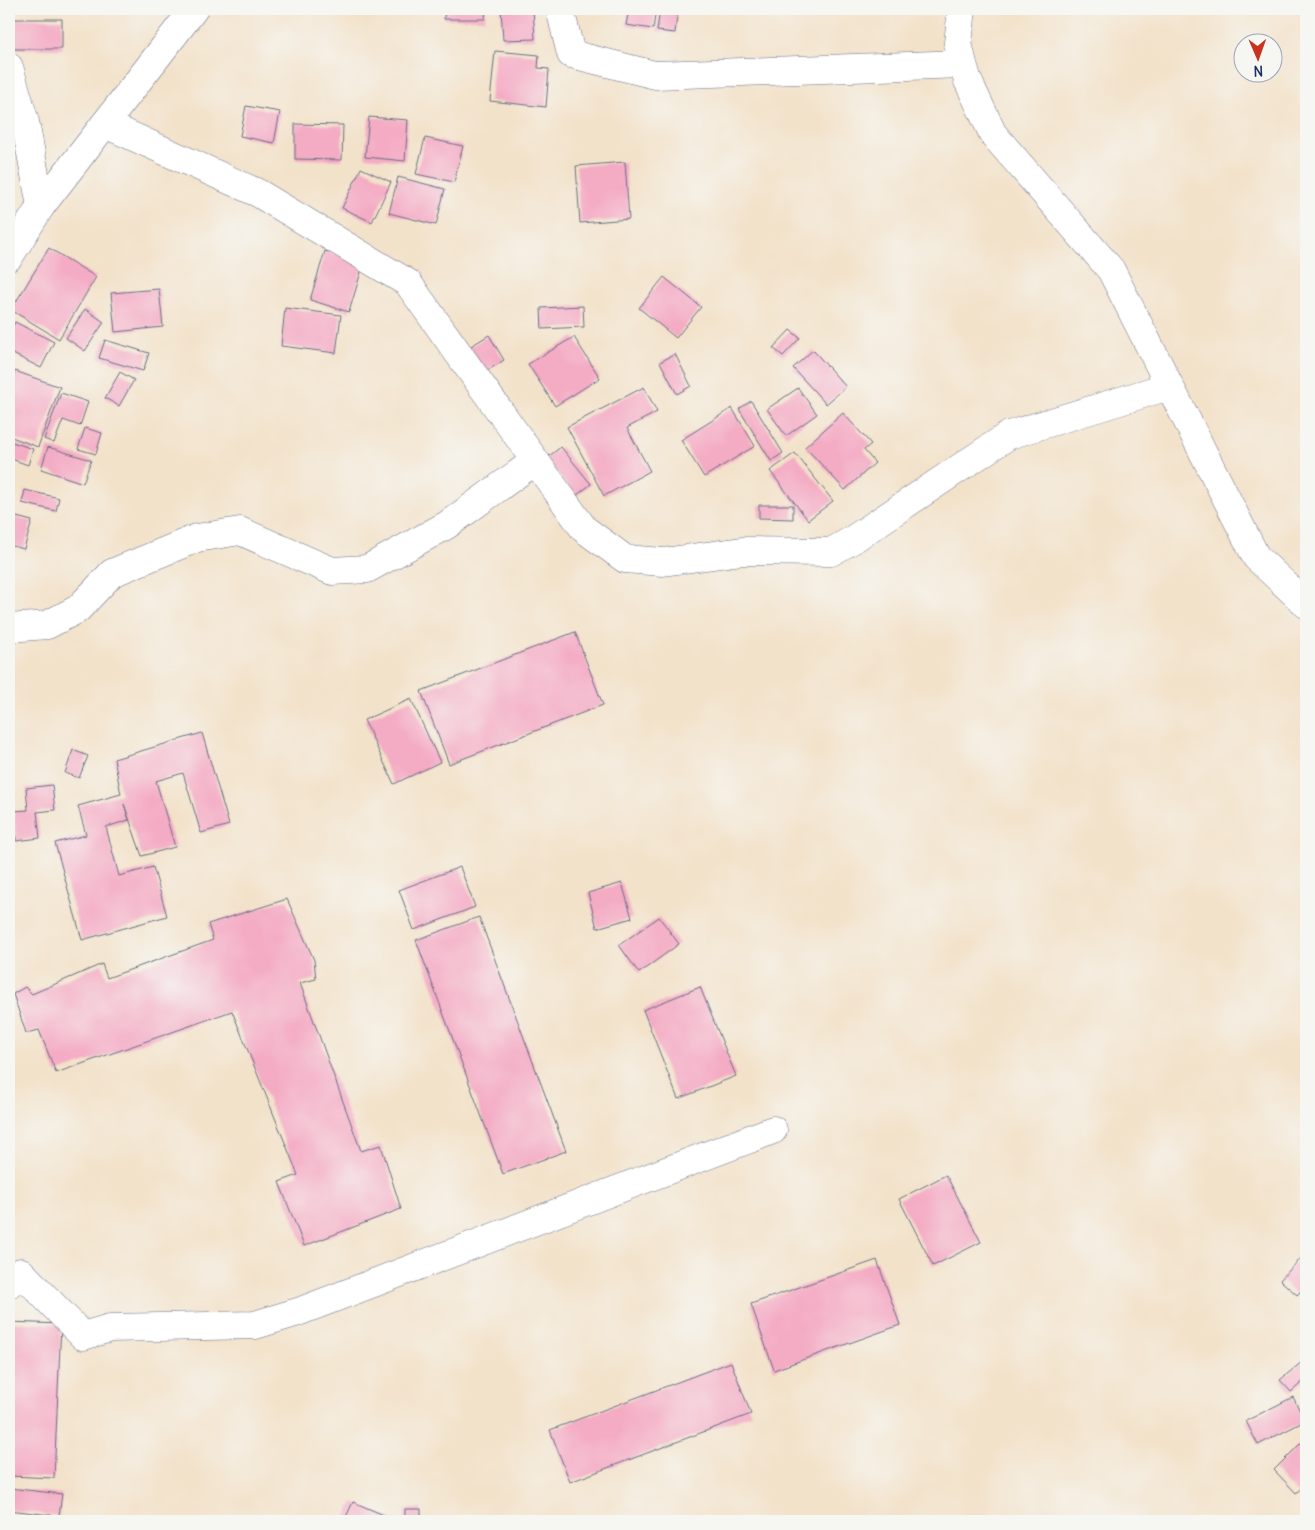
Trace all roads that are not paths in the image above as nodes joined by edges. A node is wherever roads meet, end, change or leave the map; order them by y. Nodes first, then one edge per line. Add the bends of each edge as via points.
1 (194, 9) edge
2 (560, 9) edge
3 (962, 9) edge
4 (963, 64) junction
5 (9, 67) edge
6 (17, 121) edge
7 (105, 124) junction
8 (42, 206) junction
9 (9, 257) edge
10 (1169, 386) junction
11 (535, 461) junction
12 (1306, 604) edge
13 (9, 628) edge
14 (773, 1130) dead end
15 (9, 1284) edge

1 - 7 main road
2 - 4 main road via 572,54 655,75
3 - 4 main road via 958,43
4 - 10 main road via 993,134 1111,270
5 - 6 main road
6 - 8 main road
7 - 8 main road
7 - 11 main road via 258,194 408,283
8 - 9 main road
10 - 11 main road via 1008,435 831,552 742,551 663,562 625,559 584,529
10 - 12 main road via 1256,558
11 - 13 main road via 447,525 367,569 332,571 240,531 231,532 197,538 112,573 78,609 47,625
14 - 15 main road via 298,1312 255,1325 110,1328 83,1336 21,1272

